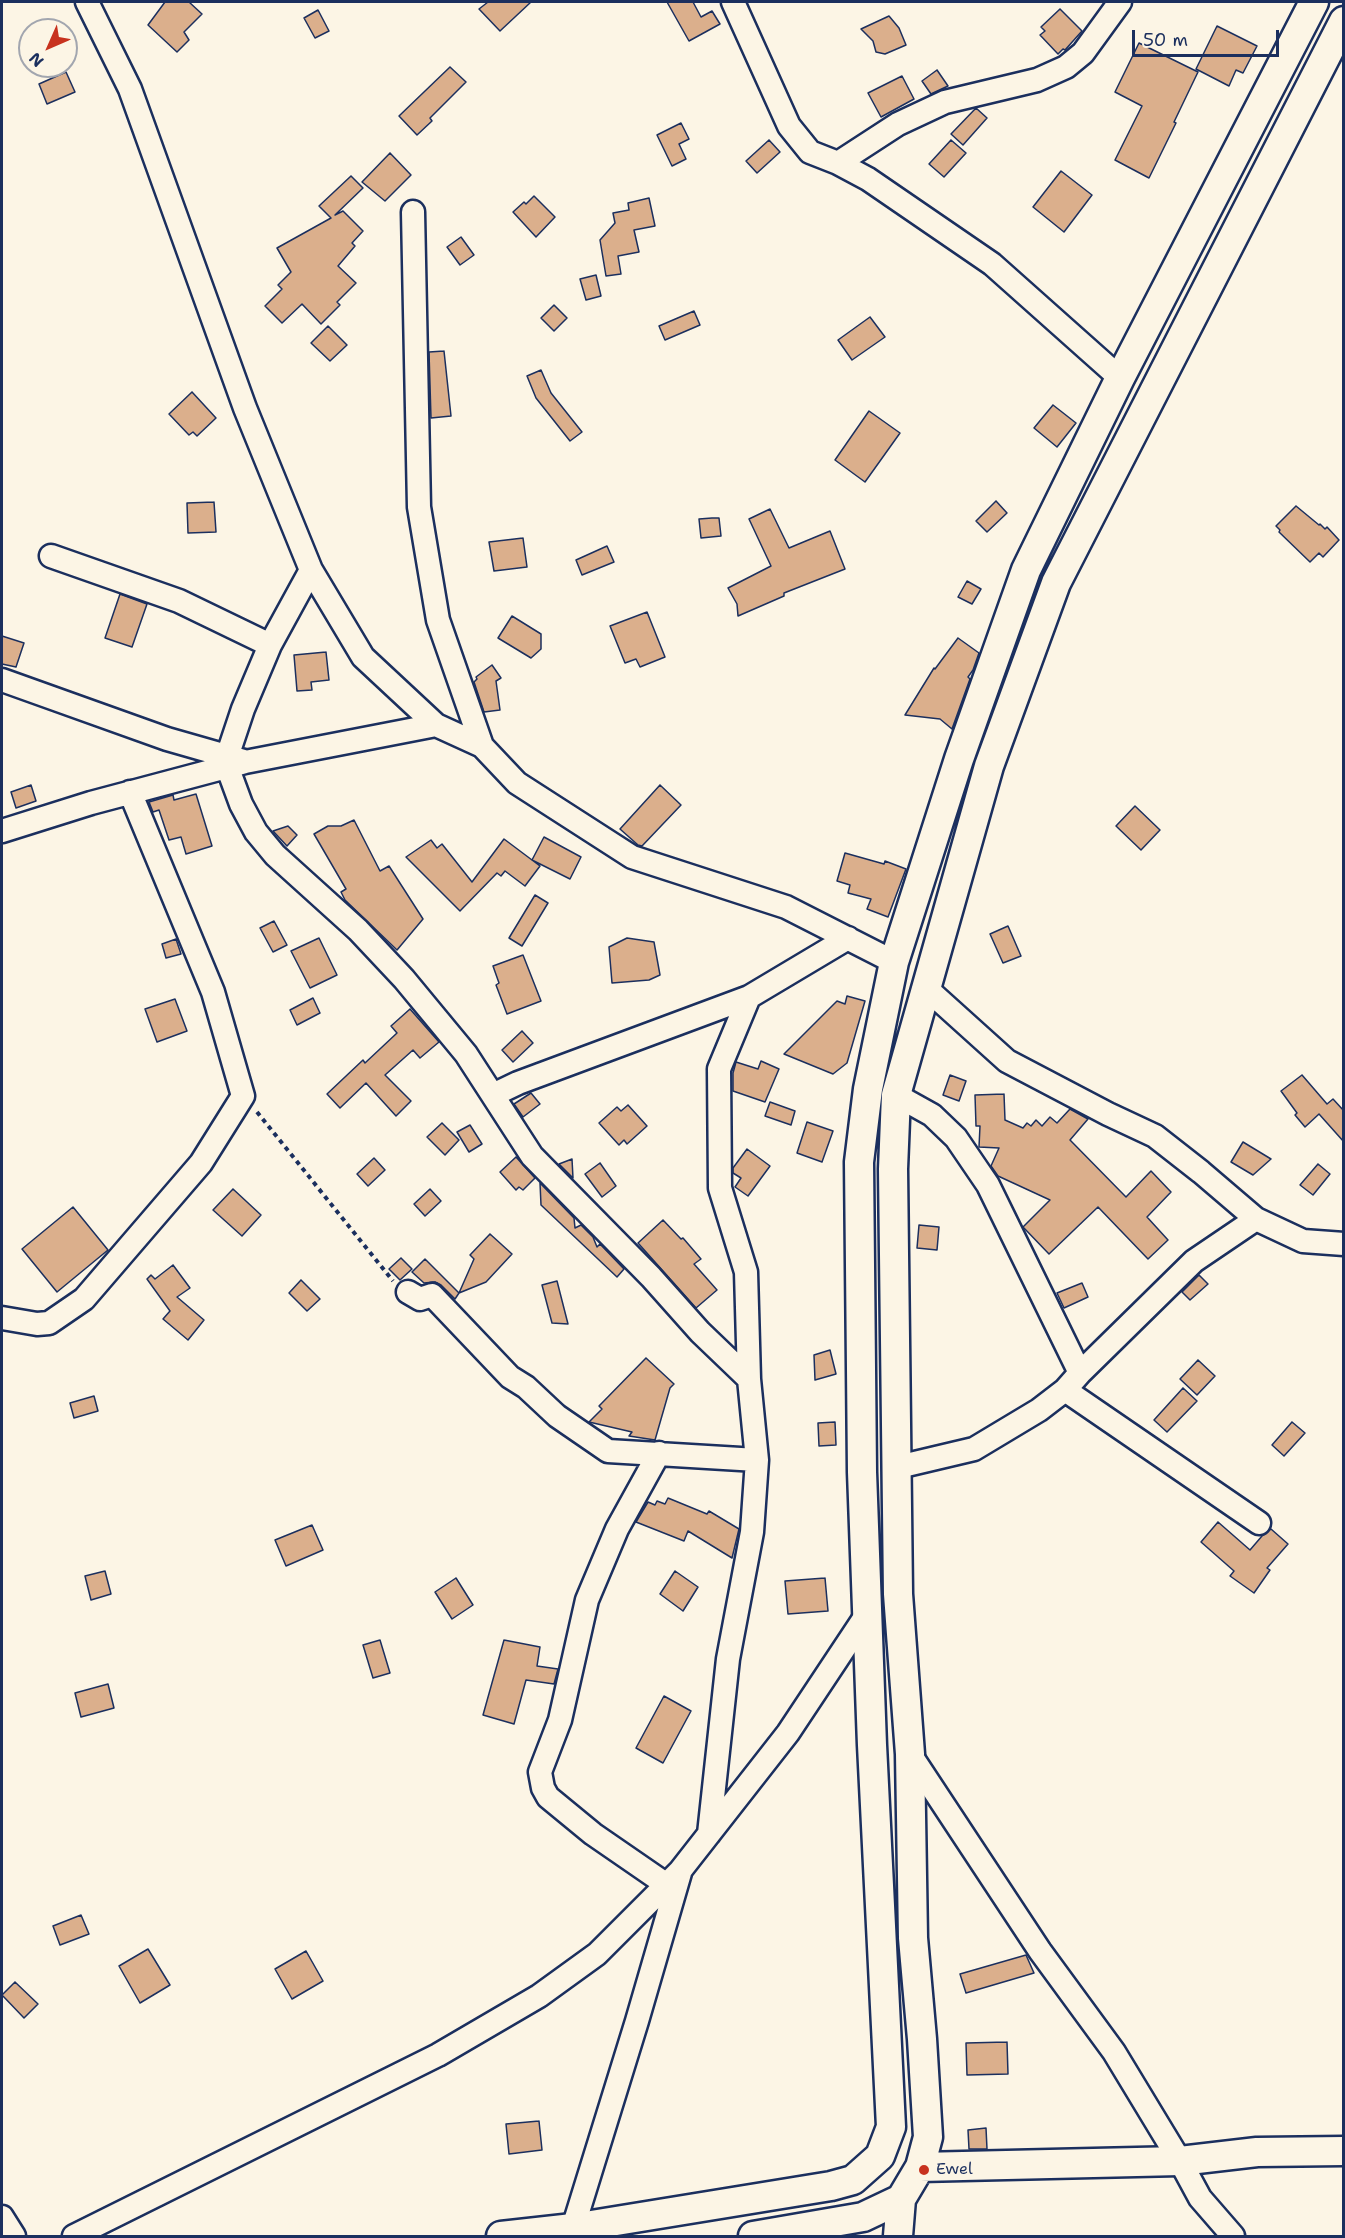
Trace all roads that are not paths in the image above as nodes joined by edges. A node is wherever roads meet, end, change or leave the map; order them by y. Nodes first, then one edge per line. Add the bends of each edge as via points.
1 (87, 2) edge
2 (733, 2) edge
3 (1120, 2) edge
4 (1314, 2) edge
5 (1344, 21) edge
6 (838, 163) junction
7 (413, 212) dead end
8 (1120, 378) junction
9 (51, 556) dead end
10 (311, 570) junction
11 (270, 645) junction
12 (2, 680) edge
13 (436, 725) junction
14 (482, 746) junction
15 (233, 762) junction
16 (130, 792) junction
17 (2, 831) edge
18 (848, 938) junction
19 (894, 963) junction
20 (926, 988) junction
21 (749, 997) junction
22 (493, 1095) junction
23 (896, 1095) junction
24 (1256, 1219) junction
25 (1344, 1244) edge
26 (408, 1292) road end
27 (2, 1318) edge
28 (749, 1379) junction
29 (1073, 1381) junction
30 (659, 1453) junction
31 (758, 1460) junction
32 (898, 1467) junction
33 (1259, 1523) dead end
34 (867, 1614) junction
35 (910, 1754) junction
36 (710, 1834) junction
37 (674, 1878) junction
38 (1344, 2151) edge
39 (1180, 2161) junction
40 (920, 2167) junction
41 (901, 2199) junction
42 (2, 2217) edge
43 (573, 2228) junction
44 (14, 2236) edge
45 (74, 2236) edge
46 (501, 2236) edge
47 (753, 2236) edge
48 (898, 2236) edge
49 (1233, 2236) edge

1 - 10 street via 130,89 245,408
2 - 6 street via 789,126 810,152
3 - 6 street via 1083,53 1066,67 1037,80 945,102 898,124
4 - 8 street
5 - 20 street via 1056,583 989,766
6 - 8 street via 868,179 992,264
7 - 14 street via 419,507 438,620
8 - 19 street via 1026,570 959,759
9 - 11 street via 179,601
10 - 11 street
10 - 13 street via 363,657
11 - 15 street via 243,709
12 - 15 street
13 - 14 street
13 - 15 street
14 - 18 street via 517,783 632,857 786,907
15 - 16 street
15 - 22 street via 241,804 256,832 404,979 466,1054
16 - 17 street
16 - 27 street via 213,992 243,1096 201,1163 84,1299 49,1323
18 - 19 street
18 - 21 street
19 - 34 street via 868,1089 859,1162
20 - 23 street
20 - 24 street via 1007,1061 1155,1136
21 - 22 street
21 - 28 street via 719,1069 720,1188 746,1272
22 - 28 street via 532,1155
23 - 29 street via 932,1115 956,1138 988,1185
23 - 32 street via 893,1169
24 - 25 street via 1303,1241
24 - 29 street via 1194,1261
26 - 30 street via 420,1299 432,1294 510,1377 608,1451
28 - 31 street
29 - 32 street via 1039,1410 974,1449
29 - 33 street
30 - 31 street
30 - 37 street via 617,1529 586,1600 560,1720 540,1772 548,1797 593,1834
31 - 36 street via 752,1532 728,1659
32 - 35 street via 898,1594
34 - 36 street via 788,1733
34 - 43 street via 891,2127 880,2156 853,2180 831,2186
35 - 39 street via 1040,1951 1114,2052
35 - 40 street via 913,1938 928,2137
36 - 37 street
37 - 43 street via 637,2021
37 - 45 street via 597,1954 540,1996 438,2055
38 - 39 street via 1257,2152
39 - 40 street
39 - 49 street via 1200,2198
40 - 41 street
41 - 47 street via 863,2217
41 - 48 street
42 - 44 street
43 - 46 street

